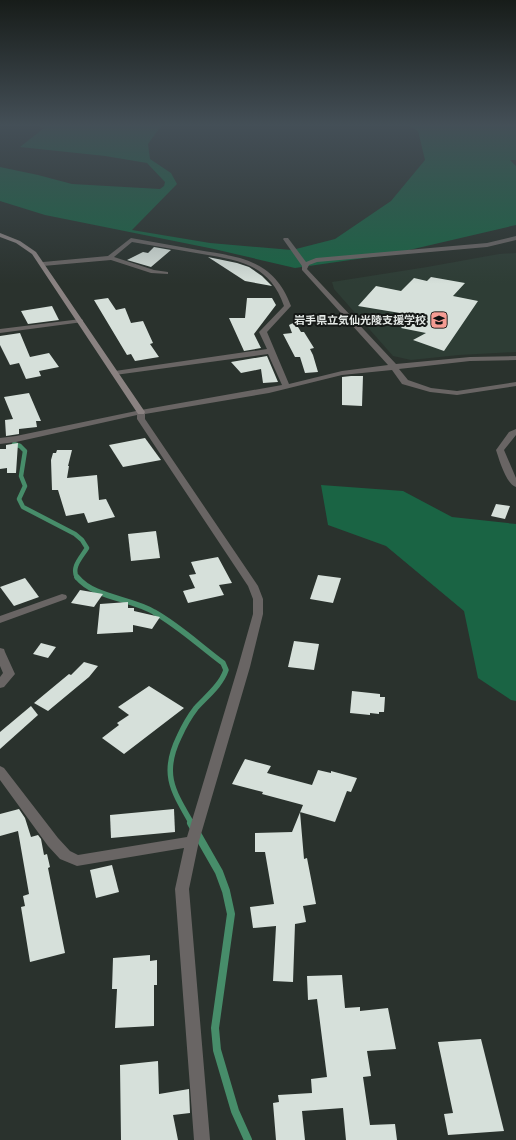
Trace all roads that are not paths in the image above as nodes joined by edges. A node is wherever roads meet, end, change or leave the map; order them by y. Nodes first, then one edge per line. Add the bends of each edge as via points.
1 (0, 235) edge
2 (516, 238) edge
3 (286, 239) dead end
4 (111, 258) junction
5 (43, 264) junction
6 (305, 264) junction
7 (166, 273) dead end
8 (81, 321) junction
9 (0, 331) edge
10 (271, 351) junction
11 (516, 358) edge
12 (394, 367) junction
13 (114, 373) junction
14 (516, 384) edge
15 (286, 386) junction
16 (141, 412) junction
17 (516, 432) edge
18 (0, 435) edge
19 (16, 439) junction
20 (0, 440) edge
21 (516, 484) edge
22 (62, 597) dead end
23 (0, 620) edge
24 (0, 652) edge
25 (0, 684) edge
26 (0, 771) edge
27 (195, 834) junction
28 (202, 1140) edge

1 - 5 street via 27,246
2 - 6 street via 487,245 316,260
3 - 6 street
4 - 5 street
4 - 7 street via 153,272
4 - 10 street via 131,240 235,258 255,265 280,286 288,306 263,332
5 - 8 street
6 - 12 street via 304,269
8 - 9 street
8 - 13 street
10 - 13 street
10 - 15 street
11 - 12 street
12 - 14 street via 405,382 430,390 457,393
12 - 15 street via 342,373
13 - 16 street
15 - 16 street
16 - 19 street
16 - 27 street via 141,419 253,586 258,599 258,614 244,667
17 - 21 street via 500,450
18 - 19 street
19 - 20 street
22 - 23 street
24 - 25 street via 9,674
26 - 27 street via 53,842 65,855 77,862
27 - 28 street via 182,889

